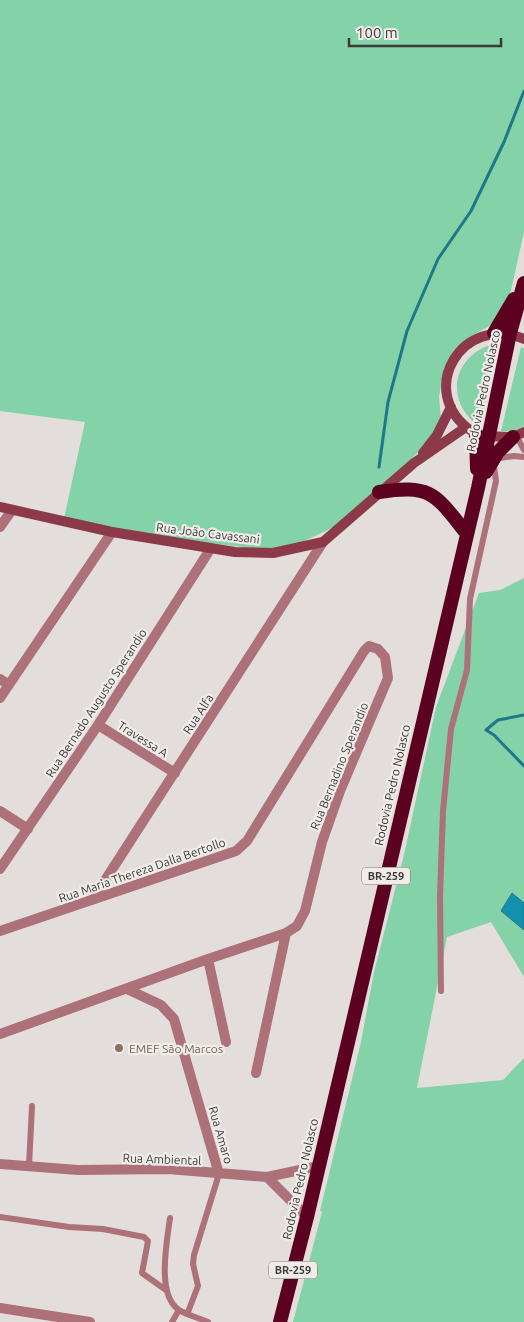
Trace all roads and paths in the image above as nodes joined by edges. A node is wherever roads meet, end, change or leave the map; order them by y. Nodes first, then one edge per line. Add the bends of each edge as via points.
1 (524, 278) edge
2 (524, 283) edge
3 (494, 333) junction
4 (510, 333) junction
5 (524, 339) edge
6 (451, 407) junction
7 (477, 432) junction
8 (518, 435) edge
9 (524, 450) edge
10 (524, 457) edge
11 (493, 459) junction
12 (414, 463) junction
13 (478, 488) junction
14 (379, 492) junction
15 (0, 507) edge
16 (12, 510) junction
17 (0, 528) edge
18 (112, 532) junction
19 (467, 534) junction
20 (323, 542) junction
21 (211, 548) junction
22 (388, 678) joint
23 (4, 682) edge
24 (0, 698) edge
25 (98, 725) junction
26 (175, 773) junction
27 (0, 811) edge
28 (28, 829) junction
29 (0, 869) edge
30 (93, 900) junction
31 (0, 932) edge
32 (286, 933) junction
33 (208, 959) junction
34 (127, 988) junction
35 (441, 991) dead end
36 (0, 1034) edge
37 (226, 1042) dead end
38 (256, 1072) dead end
39 (32, 1106) dead end
40 (0, 1164) edge
41 (29, 1166) junction
42 (319, 1166) junction
43 (219, 1174) junction
44 (267, 1177) junction
45 (0, 1217) edge
46 (307, 1217) junction
47 (170, 1218) dead end
48 (166, 1290) junction
49 (0, 1308) edge
50 (179, 1310) junction
51 (188, 1312) junction
52 (90, 1322) edge
53 (172, 1322) edge
54 (208, 1322) edge
55 (280, 1322) edge

1 - 3 highway
2 - 4 highway, Rodovia Pedro Nolasco / BR-259
3 - 4 main road
3 - 6 main road via 470,342 452,362 446,388
4 - 5 main road
4 - 7 highway, Rodovia Pedro Nolasco / BR-259
6 - 7 main road
6 - 12 main road via 437,435
7 - 8 main road
7 - 12 main road
7 - 13 highway, Rodovia Pedro Nolasco / BR-259
8 - 9 lane
8 - 11 highway
10 - 11 lane
11 - 13 highway
11 - 35 lane via 496,481 470,599 467,670 451,729 443,811
12 - 14 main road
13 - 19 highway, Rodovia Pedro Nolasco / BR-259
14 - 19 highway via 407,488 424,491 441,502
14 - 20 main road
15 - 16 main road, Rua João Cavassani
16 - 17 street
16 - 18 main road, Rua João Cavassani
18 - 21 main road, Rua João Cavassani
18 - 23 street
19 - 42 highway, Rodovia Pedro Nolasco / BR-259
20 - 21 main road, Rua João Cavassani via 273,552 249,553
20 - 26 street, Rua Alfa
21 - 25 street, Rua Bernado Augusto Sperandio
22 - 30 street, Rua Maria Thereza Dalla Bertollo via 387,661 381,652 370,646 247,841 236,852
22 - 32 street, Rua Bernadino Sperandio via 335,805 301,922
23 - 24 street
25 - 26 street, Travessa A
25 - 28 street, Rua Bernado Augusto Sperandio
26 - 30 street, Rua Alfa
27 - 28 street
28 - 29 street, Rua Bernado Augusto Sperandio
30 - 31 street, Rua Maria Thereza Dalla Bertollo
32 - 33 street
32 - 38 street
33 - 34 street
33 - 37 street
34 - 36 street
34 - 43 street, Rua Amaro via 161,1005 174,1019
39 - 41 lane
40 - 41 street, Rua Ambiental
41 - 43 street, Rua Ambiental via 78,1170 168,1169
42 - 44 street, Rua Ambiental
42 - 46 highway, Rodovia Pedro Nolasco / BR-259
43 - 44 street, Rua Ambiental
43 - 51 lane, Rua Amaro via 194,1255 198,1286
44 - 46 street
45 - 48 lane via 140,1236 148,1241 149,1246 142,1273
46 - 55 highway, Rodovia Pedro Nolasco / BR-259
47 - 48 lane via 164,1277
48 - 50 lane
49 - 52 street
50 - 51 lane
50 - 53 lane
51 - 54 lane

